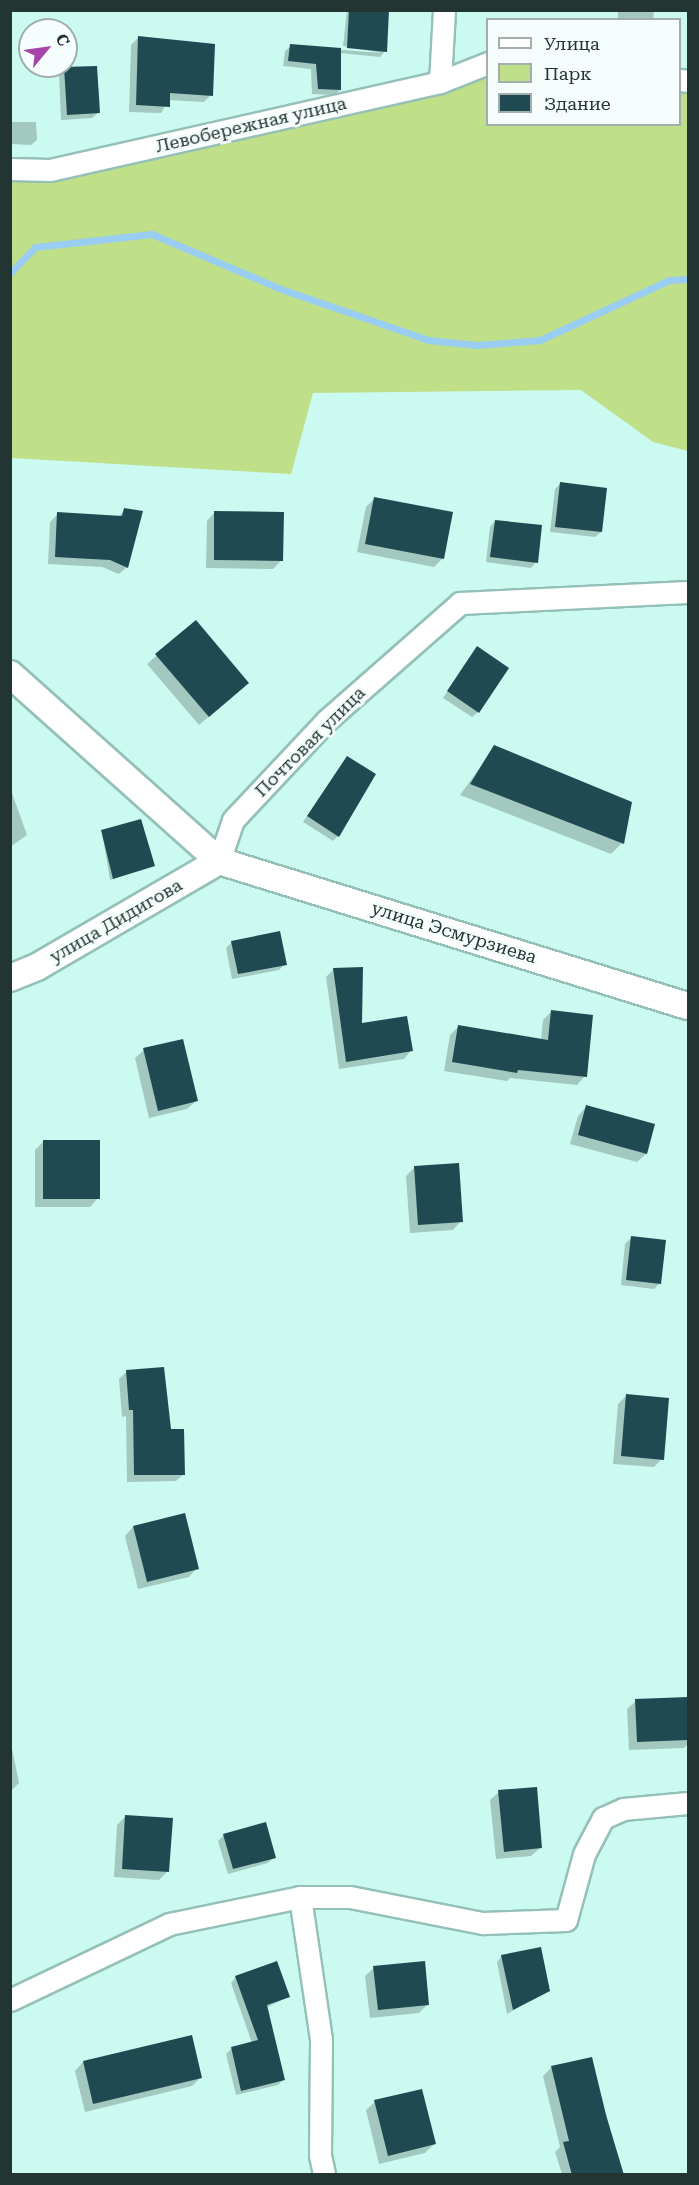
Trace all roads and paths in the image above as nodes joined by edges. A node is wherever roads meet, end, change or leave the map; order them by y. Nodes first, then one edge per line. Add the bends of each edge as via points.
1 (444, 10) edge
2 (486, 64) edge
3 (440, 82) junction
4 (10, 169) edge
5 (687, 592) edge
6 (10, 674) edge
7 (219, 861) junction
8 (10, 978) edge
9 (688, 1006) edge
10 (688, 1803) edge
11 (300, 1897) junction
12 (10, 2000) edge
13 (324, 2175) edge

1 - 3 street
2 - 3 street, Левобережная улица
3 - 4 street, Левобережная улица via 50,170
5 - 7 street, Почтовая улица via 460,603 327,720 233,820
6 - 7 street
7 - 8 street, улица Дидигова via 37,967
7 - 9 street, улица Эсмурзиева
10 - 11 street via 623,1809 603,1818 584,1854 566,1920 483,1923 350,1897
11 - 12 street via 169,1924
11 - 13 street via 321,2040 320,2155

